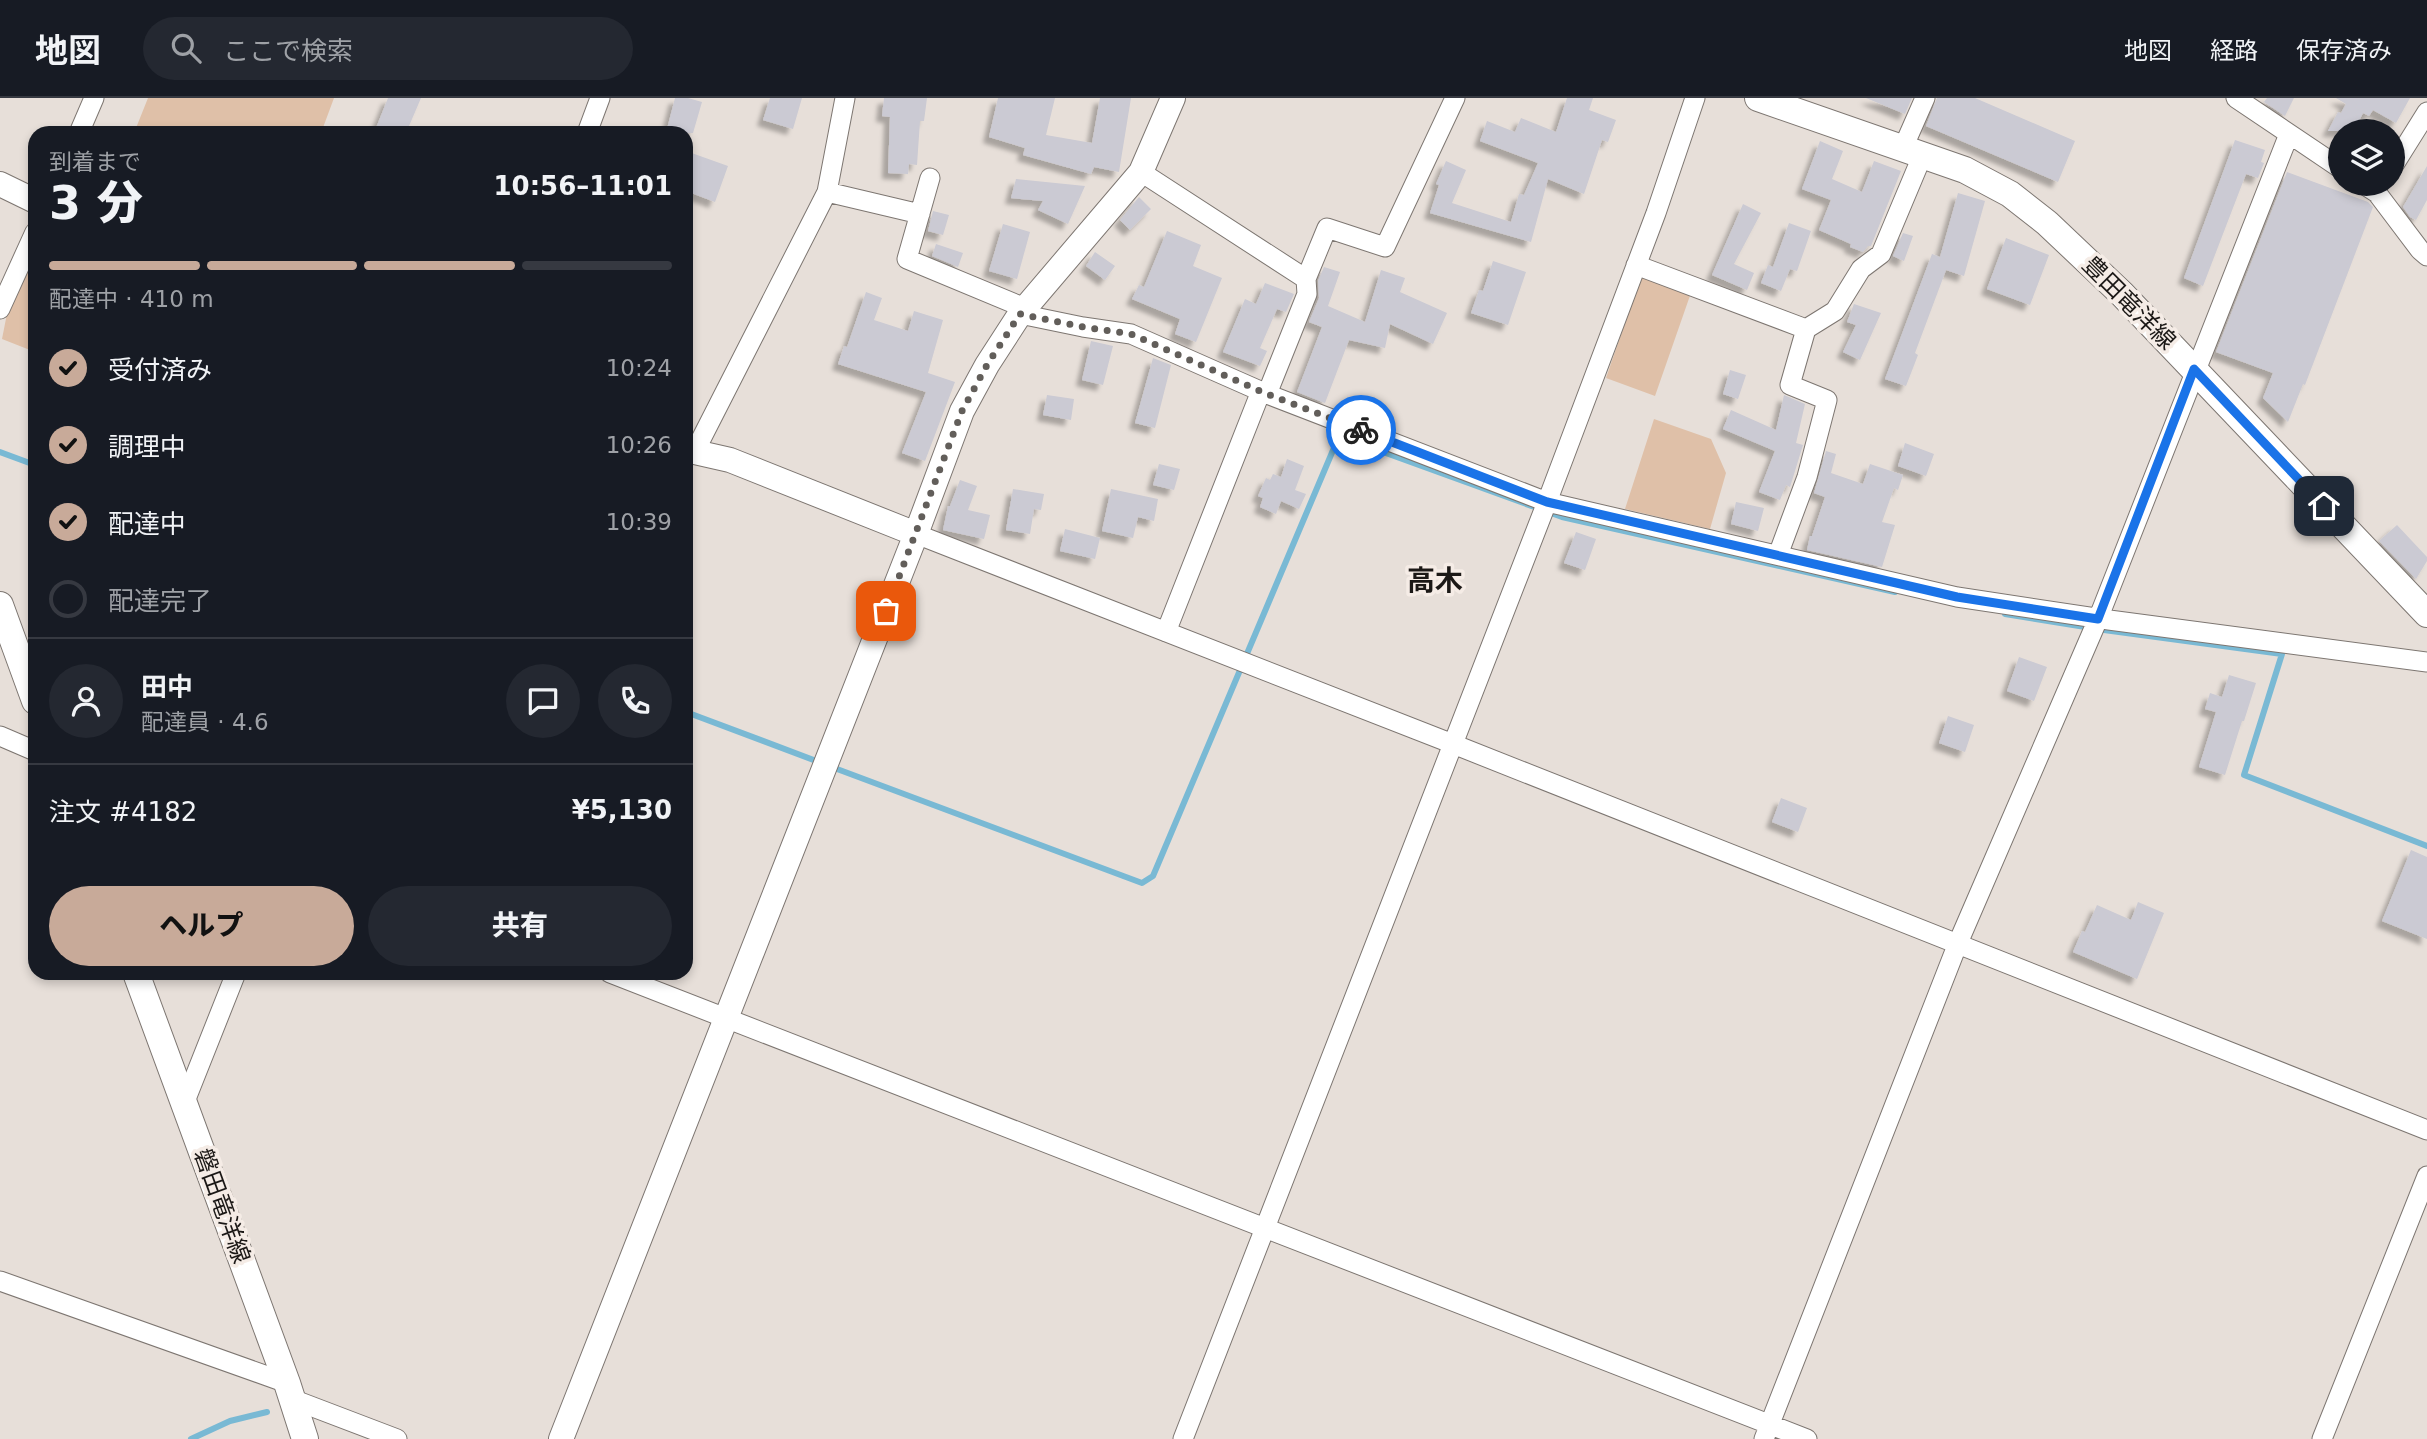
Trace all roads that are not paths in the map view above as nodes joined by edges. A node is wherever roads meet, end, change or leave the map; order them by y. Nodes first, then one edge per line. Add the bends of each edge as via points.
1 (94, 98) edge
2 (600, 98) edge
3 (845, 98) edge
4 (1173, 98) edge
5 (1455, 98) edge
6 (1695, 98) edge
7 (1758, 98) edge
8 (1925, 98) edge
9 (2236, 98) edge
10 (2427, 113) edge
11 (82, 126) edge
12 (590, 126) edge
13 (2289, 134) junction
14 (2405, 148) edge
15 (1913, 151) junction
16 (2328, 160) edge
17 (1141, 172) junction
18 (930, 178) dead end
19 (0, 184) edge
20 (827, 192) junction
21 (2382, 196) edge
22 (28, 198) edge
23 (920, 214) junction
24 (28, 247) edge
25 (2425, 248) edge
26 (1636, 265) junction
27 (1306, 279) junction
28 (0, 309) edge
29 (1023, 311) junction
30 (1806, 329) junction
31 (2194, 369) junction
32 (1264, 392) junction
33 (693, 444) edge
34 (693, 451) edge
35 (1547, 502) junction
36 (916, 534) junction
37 (1778, 555) junction
38 (2425, 604) edge
39 (0, 605) edge
40 (2098, 619) junction
41 (1166, 632) junction
42 (2427, 662) edge
43 (28, 682) edge
44 (0, 736) edge
45 (1453, 744) junction
46 (28, 748) edge
47 (1958, 943) junction
48 (139, 980) edge
49 (233, 980) edge
50 (628, 980) edge
51 (726, 1018) junction
52 (184, 1104) junction
53 (2427, 1130) edge
54 (2427, 1176) edge
55 (1266, 1228) junction
56 (0, 1281) edge
57 (289, 1391) junction
58 (1767, 1432) edge
59 (305, 1439) edge
60 (397, 1439) edge
61 (561, 1439) edge
62 (1182, 1439) edge
63 (1807, 1439) edge
64 (2322, 1439) edge

1 - 11 street
2 - 12 street
3 - 20 street
4 - 17 street
5 - 27 street via 1385,247 1327,228
6 - 26 street
7 - 15 main road, 豊田竜洋線
8 - 15 street
9 - 13 street
10 - 14 street
13 - 16 street
13 - 31 street
15 - 30 street via 1881,254 1861,269 1835,311
15 - 31 main road, 豊田竜洋線 via 1965,170 2010,194 2047,223
17 - 27 street
17 - 29 street
18 - 23 street
19 - 22 street
20 - 23 street
20 - 33 street
21 - 25 street
23 - 29 street via 907,259
24 - 28 street
26 - 30 street
26 - 35 street
27 - 32 street via 1307,294
29 - 32 street via 1131,334
29 - 36 street via 962,411
30 - 37 street via 1790,385 1827,400 1807,477
31 - 38 main road, 豊田竜洋線
31 - 40 street
32 - 35 street
32 - 41 street
34 - 36 street via 730,460
35 - 37 street
35 - 45 street
36 - 41 street
36 - 51 street
37 - 40 street via 1957,597
39 - 43 main road
40 - 42 street
40 - 47 street
41 - 45 street
44 - 46 street
45 - 47 street
45 - 55 street
47 - 53 street
47 - 58 street
48 - 52 main road, 磐田竜洋線
49 - 52 street
50 - 51 street
51 - 55 street
51 - 61 street
52 - 57 main road, 磐田竜洋線
54 - 64 street
55 - 58 street
55 - 62 street
56 - 57 street
57 - 59 main road, 磐田竜洋線
57 - 60 street
58 - 63 street

